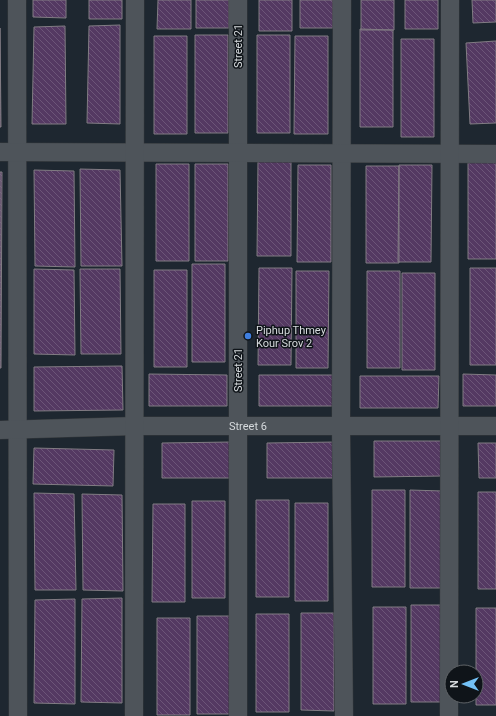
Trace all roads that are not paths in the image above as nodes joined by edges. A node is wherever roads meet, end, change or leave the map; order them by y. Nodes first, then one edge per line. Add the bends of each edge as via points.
1 (17, 0) edge
2 (135, 0) edge
3 (238, 0) edge
4 (342, 0) edge
5 (450, 0) edge
6 (8, 152) edge
7 (135, 153) junction
8 (238, 153) junction
9 (342, 153) junction
10 (450, 154) junction
11 (496, 154) edge
12 (135, 426) junction
13 (238, 426) junction
14 (449, 426) junction
15 (496, 426) edge
16 (341, 427) junction
17 (8, 430) edge
18 (18, 716) edge
19 (134, 716) edge
20 (238, 716) edge
21 (344, 716) edge
22 (449, 716) edge

1 - 6 street
2 - 7 street
3 - 8 street, Street 21
4 - 9 street
5 - 10 street
6 - 7 street
6 - 17 street
7 - 8 street
7 - 12 street
8 - 9 street
8 - 13 street, Street 21
9 - 10 street
9 - 16 street
10 - 11 street
10 - 14 street
12 - 13 street, Street 6
12 - 17 street, Street 6
12 - 19 street
13 - 16 street, Street 6
13 - 20 street, Street 21
14 - 15 street, Street 6
14 - 16 street, Street 6
14 - 22 street
16 - 21 street
17 - 18 street

